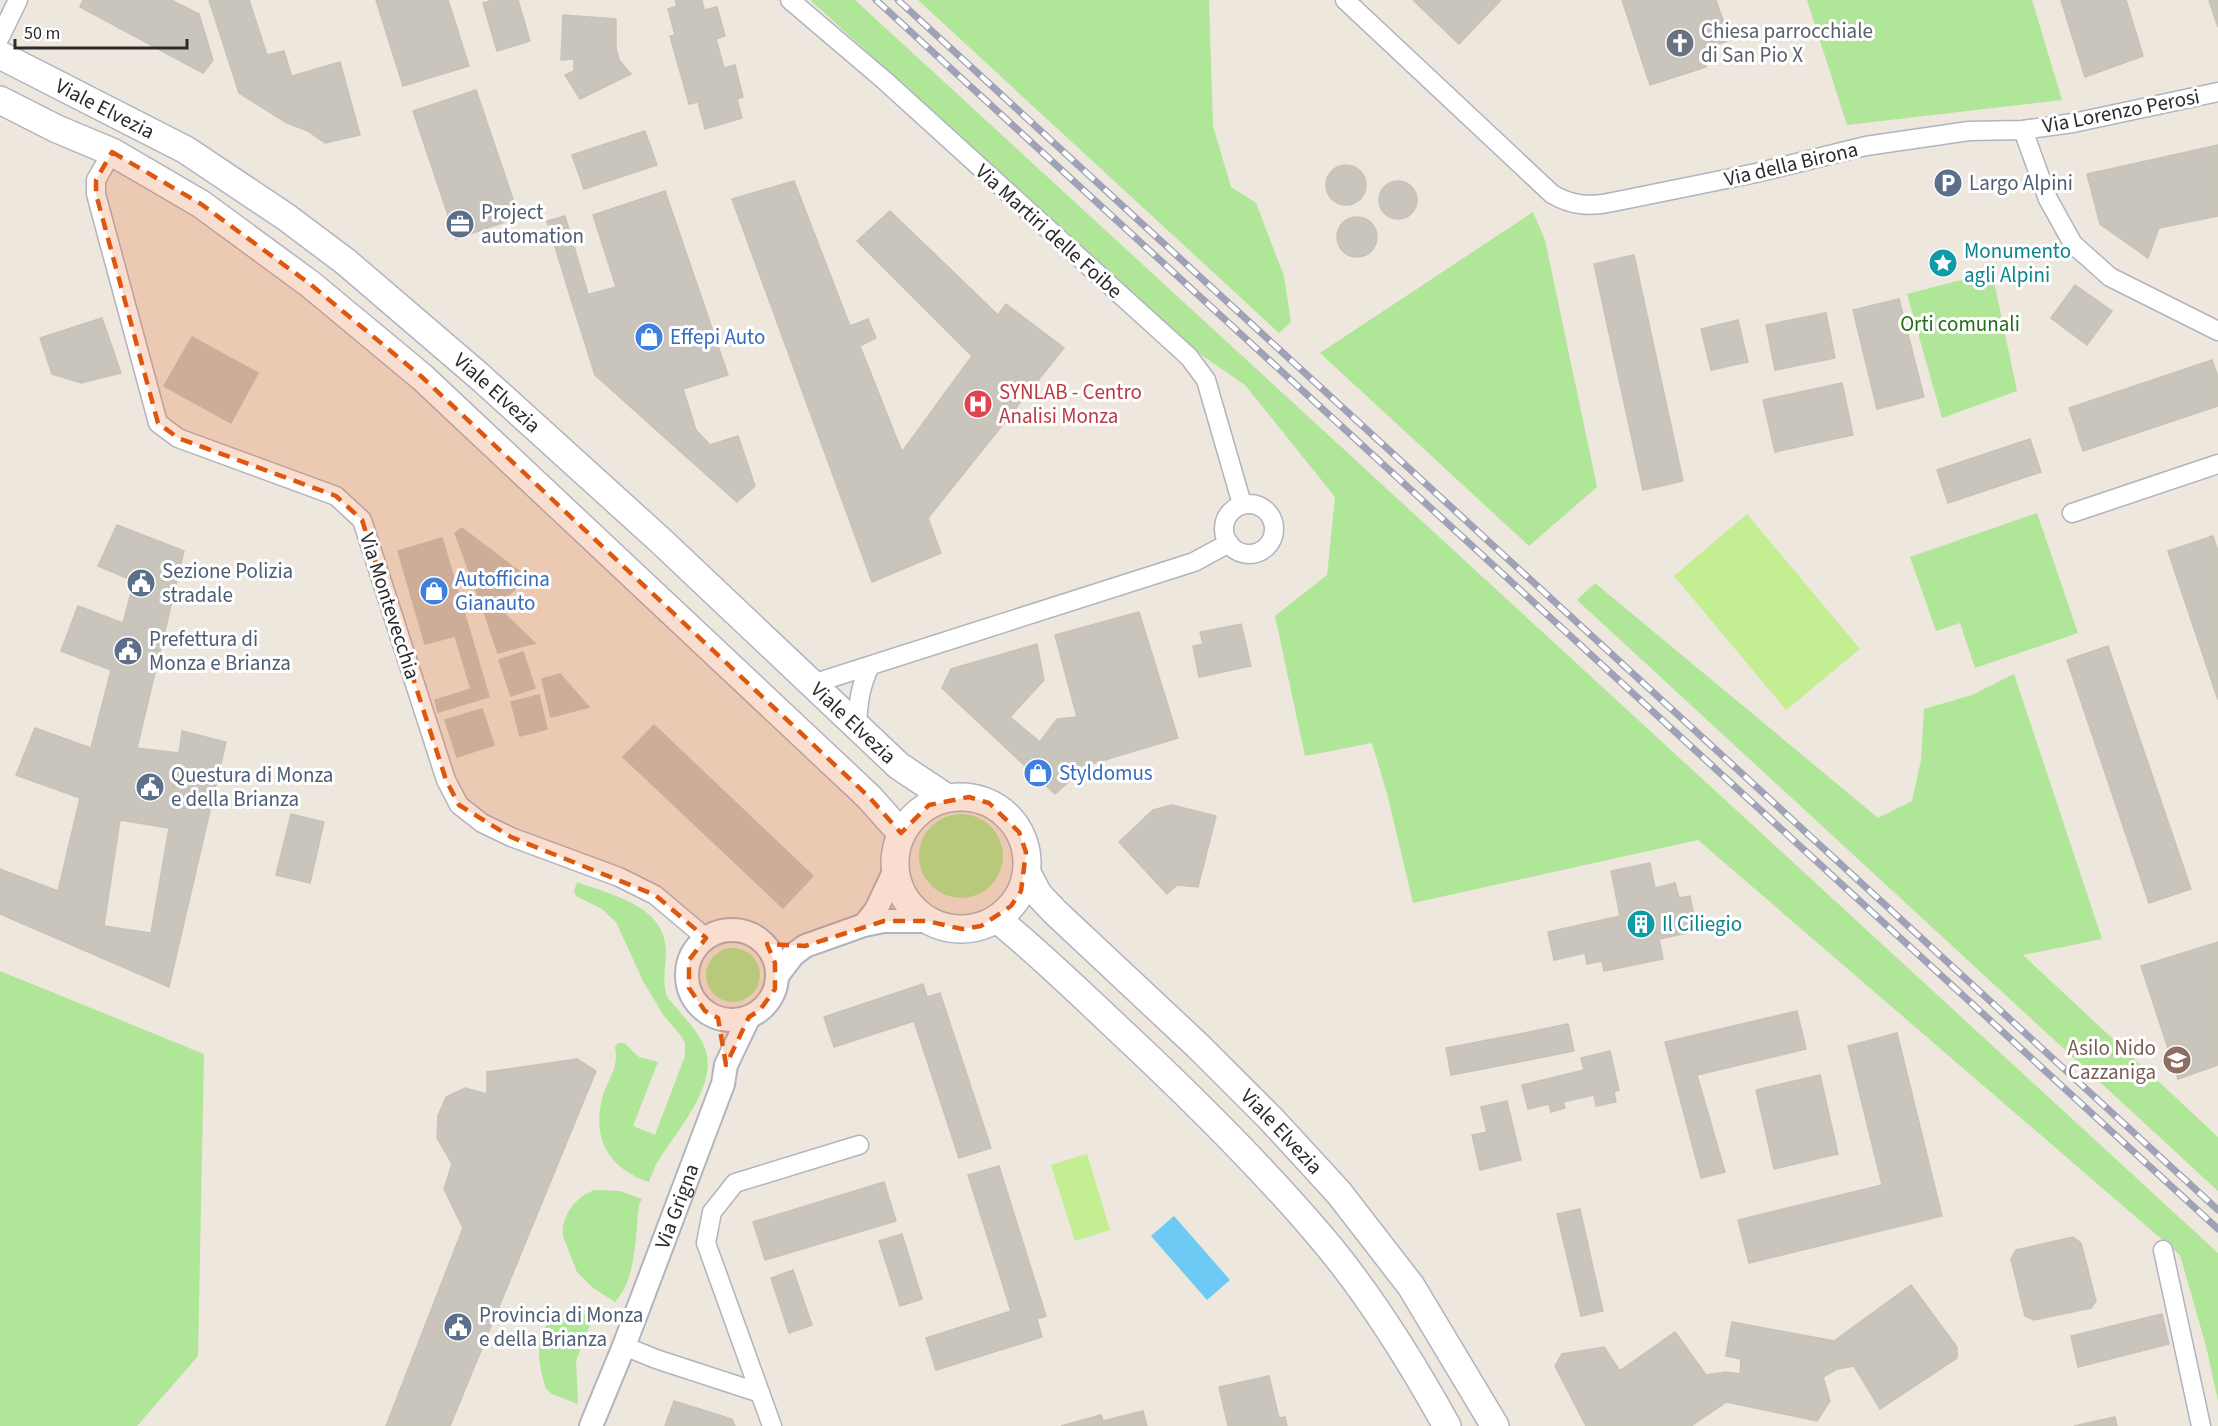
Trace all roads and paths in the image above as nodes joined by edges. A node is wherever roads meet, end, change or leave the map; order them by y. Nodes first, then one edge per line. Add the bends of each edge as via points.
1 (18, 0) edge
2 (790, 0) edge
3 (1345, 0) edge
4 (0, 37) edge
5 (0, 54) edge
6 (2218, 92) edge
7 (0, 100) edge
8 (2023, 130) junction
9 (112, 152) junction
10 (2218, 331) edge
11 (2218, 464) edge
12 (1242, 504) junction
13 (2072, 513) dead end
14 (1229, 543) junction
15 (870, 666) junction
16 (812, 684) junction
17 (857, 727) junction
18 (947, 798) junction
19 (901, 833) junction
20 (894, 872) junction
21 (1027, 873) junction
22 (997, 919) junction
23 (927, 921) junction
24 (864, 925) junction
25 (706, 938) junction
26 (762, 941) junction
27 (805, 946) junction
28 (777, 976) junction
29 (749, 1017) junction
30 (718, 1018) junction
31 (726, 1065) junction
32 (859, 1145) dead end
33 (2163, 1250) dead end
34 (624, 1346) junction
35 (760, 1393) junction
36 (591, 1426) edge
37 (772, 1426) edge
38 (1447, 1426) edge
39 (1495, 1426) edge
40 (2201, 1426) edge

1 - 4 street
2 - 12 street, Via Martiri delle Foibe via 884,80 1189,357 1206,380
3 - 8 street, Via della Birona via 1552,194 1576,205 1598,205 1756,173 1866,146 1969,131
5 - 16 main road, Viale Elvezia via 186,150 346,262 488,384
6 - 8 street, Via Lorenzo Perosi
7 - 9 main road, Viale Elvezia
8 - 10 street via 2048,199 2073,244 2110,277
9 - 19 main road, Viale Elvezia via 201,204 292,271 422,377 861,789
9 - 25 street, Via Montevecchia via 96,180 96,194 158,423 178,438 336,496 362,520 446,780 459,805 482,823 511,837 656,895
11 - 13 street
12 - 14 street via 1232,510 1224,524
12 - 14 street via 1254,504 1268,512 1274,535 1264,549 1248,554
14 - 15 street via 1194,562
15 - 16 street
15 - 17 street via 858,699
16 - 17 main road, Viale Elvezia
17 - 18 main road, Viale Elvezia via 899,766
18 - 19 main road, Viale Elvezia via 913,816
18 - 21 main road, Viale Elvezia via 969,797 989,803 1006,815 1019,832 1026,852
19 - 20 main road, Viale Elvezia
20 - 23 main road via 911,908
20 - 24 street via 876,910
21 - 22 main road via 1021,891
21 - 39 main road, Viale Elvezia via 1038,894 1055,912 1198,1046 1339,1193 1411,1286
22 - 23 main road via 963,929 944,928
22 - 38 main road, Viale Elvezia via 1027,943 1253,1160 1315,1230 1368,1300
23 - 24 street
24 - 27 street
25 - 26 street via 735,930
25 - 30 street via 689,960 689,988 695,1001
26 - 27 street
26 - 28 street via 770,951
27 - 28 street
28 - 29 street via 769,1000
29 - 30 street
29 - 31 street, Via Grigna
30 - 31 street, Via Grigna
31 - 34 street, Via Grigna via 723,1084
32 - 35 street via 735,1184 712,1212 706,1243
33 - 40 street
34 - 35 street
34 - 36 street, Via Grigna
35 - 37 street

